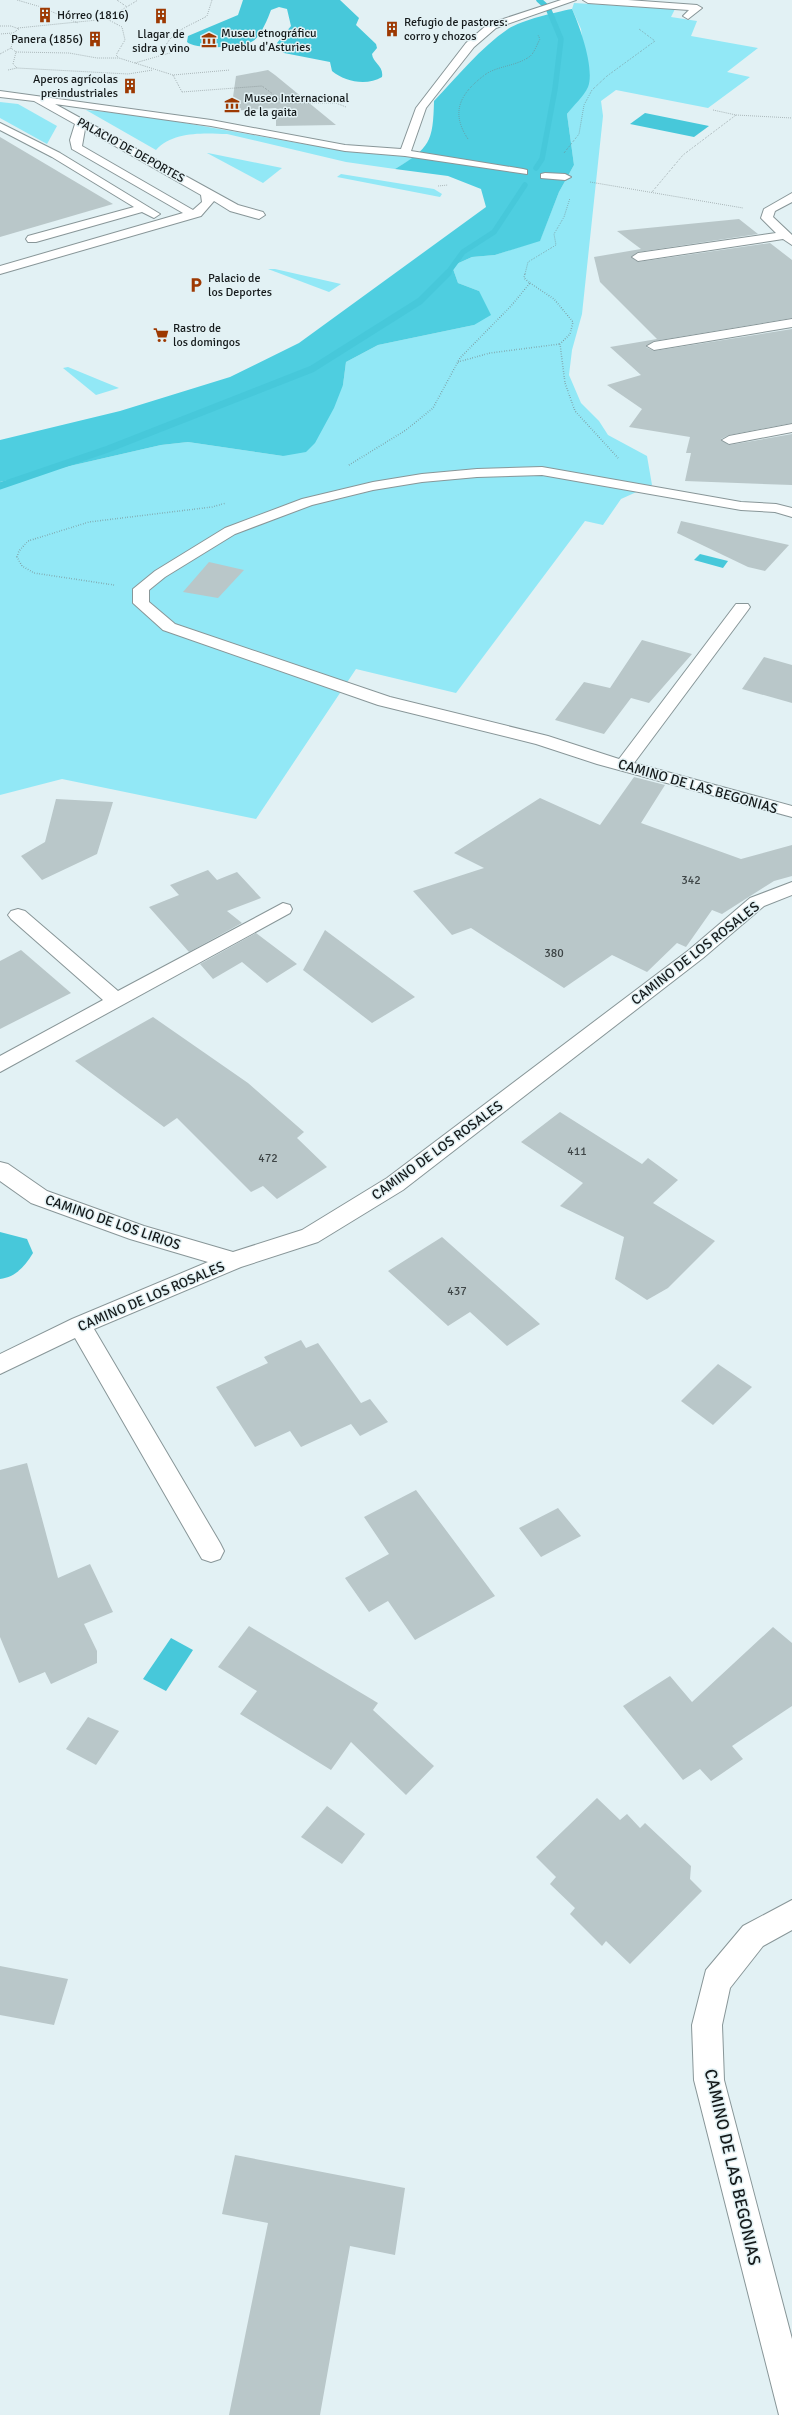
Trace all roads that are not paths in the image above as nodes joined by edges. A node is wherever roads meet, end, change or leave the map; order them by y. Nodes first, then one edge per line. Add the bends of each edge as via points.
1 (571, 0) edge
2 (588, 0) edge
3 (688, 16) dead end
4 (0, 94) edge
5 (37, 98) junction
6 (81, 122) junction
7 (0, 126) edge
8 (404, 152) junction
9 (522, 172) dead end
10 (546, 176) road end
11 (565, 177) road end
12 (207, 193) junction
13 (792, 197) edge
14 (194, 214) junction
15 (259, 215) dead end
16 (789, 238) edge
17 (32, 239) dead end
18 (638, 257) dead end
19 (0, 270) edge
20 (792, 323) edge
21 (654, 346) dead end
22 (792, 428) edge
23 (729, 440) dead end
24 (792, 513) edge
25 (742, 607) dead end
26 (624, 766) junction
27 (792, 812) edge
28 (792, 888) edge
29 (283, 909) dead end
30 (18, 915) dead end
31 (117, 1001) junction
32 (0, 1066) edge
33 (0, 1170) edge
34 (233, 1261) junction
35 (80, 1325) junction
36 (0, 1365) edge
37 (211, 1551) dead end
38 (792, 1914) edge
39 (792, 2404) edge

1 - 8 street via 492,26 470,45 421,108
2 - 3 street via 697,8
4 - 5 street, PALACIO DE DEPORTES
5 - 6 street, PALACIO DE DEPORTES
5 - 8 street via 211,124 345,148
6 - 12 street, PALACIO DE DEPORTES
6 - 14 street via 76,147
7 - 17 street via 56,155 149,211
8 - 9 street
10 - 11 street
12 - 14 street via 208,204
12 - 15 street, PALACIO DE DEPORTES via 234,208
13 - 16 street via 770,208 767,218
14 - 19 street
16 - 18 street
20 - 21 street
22 - 23 street
24 - 26 street, CAMINO DE LAS BEGONIAS via 776,508 742,506 542,471 422,478 373,486 307,502 230,531 160,574 141,589 140,603 169,627 384,701 542,740
25 - 26 street
26 - 27 street, CAMINO DE LAS BEGONIAS
28 - 34 street, CAMINO DE LOS ROSALES via 757,902 696,954 395,1184 310,1236
29 - 31 street
30 - 31 street
31 - 32 street
33 - 34 street, CAMINO DE LOS LIRIOS via 40,1197 138,1233
34 - 35 street, CAMINO DE LOS ROSALES
35 - 36 street, CAMINO DE LOS ROSALES
35 - 37 street
38 - 39 street, CAMINO DE LAS BEGONIAS via 753,1936 717,1981 707,2025 709,2080

